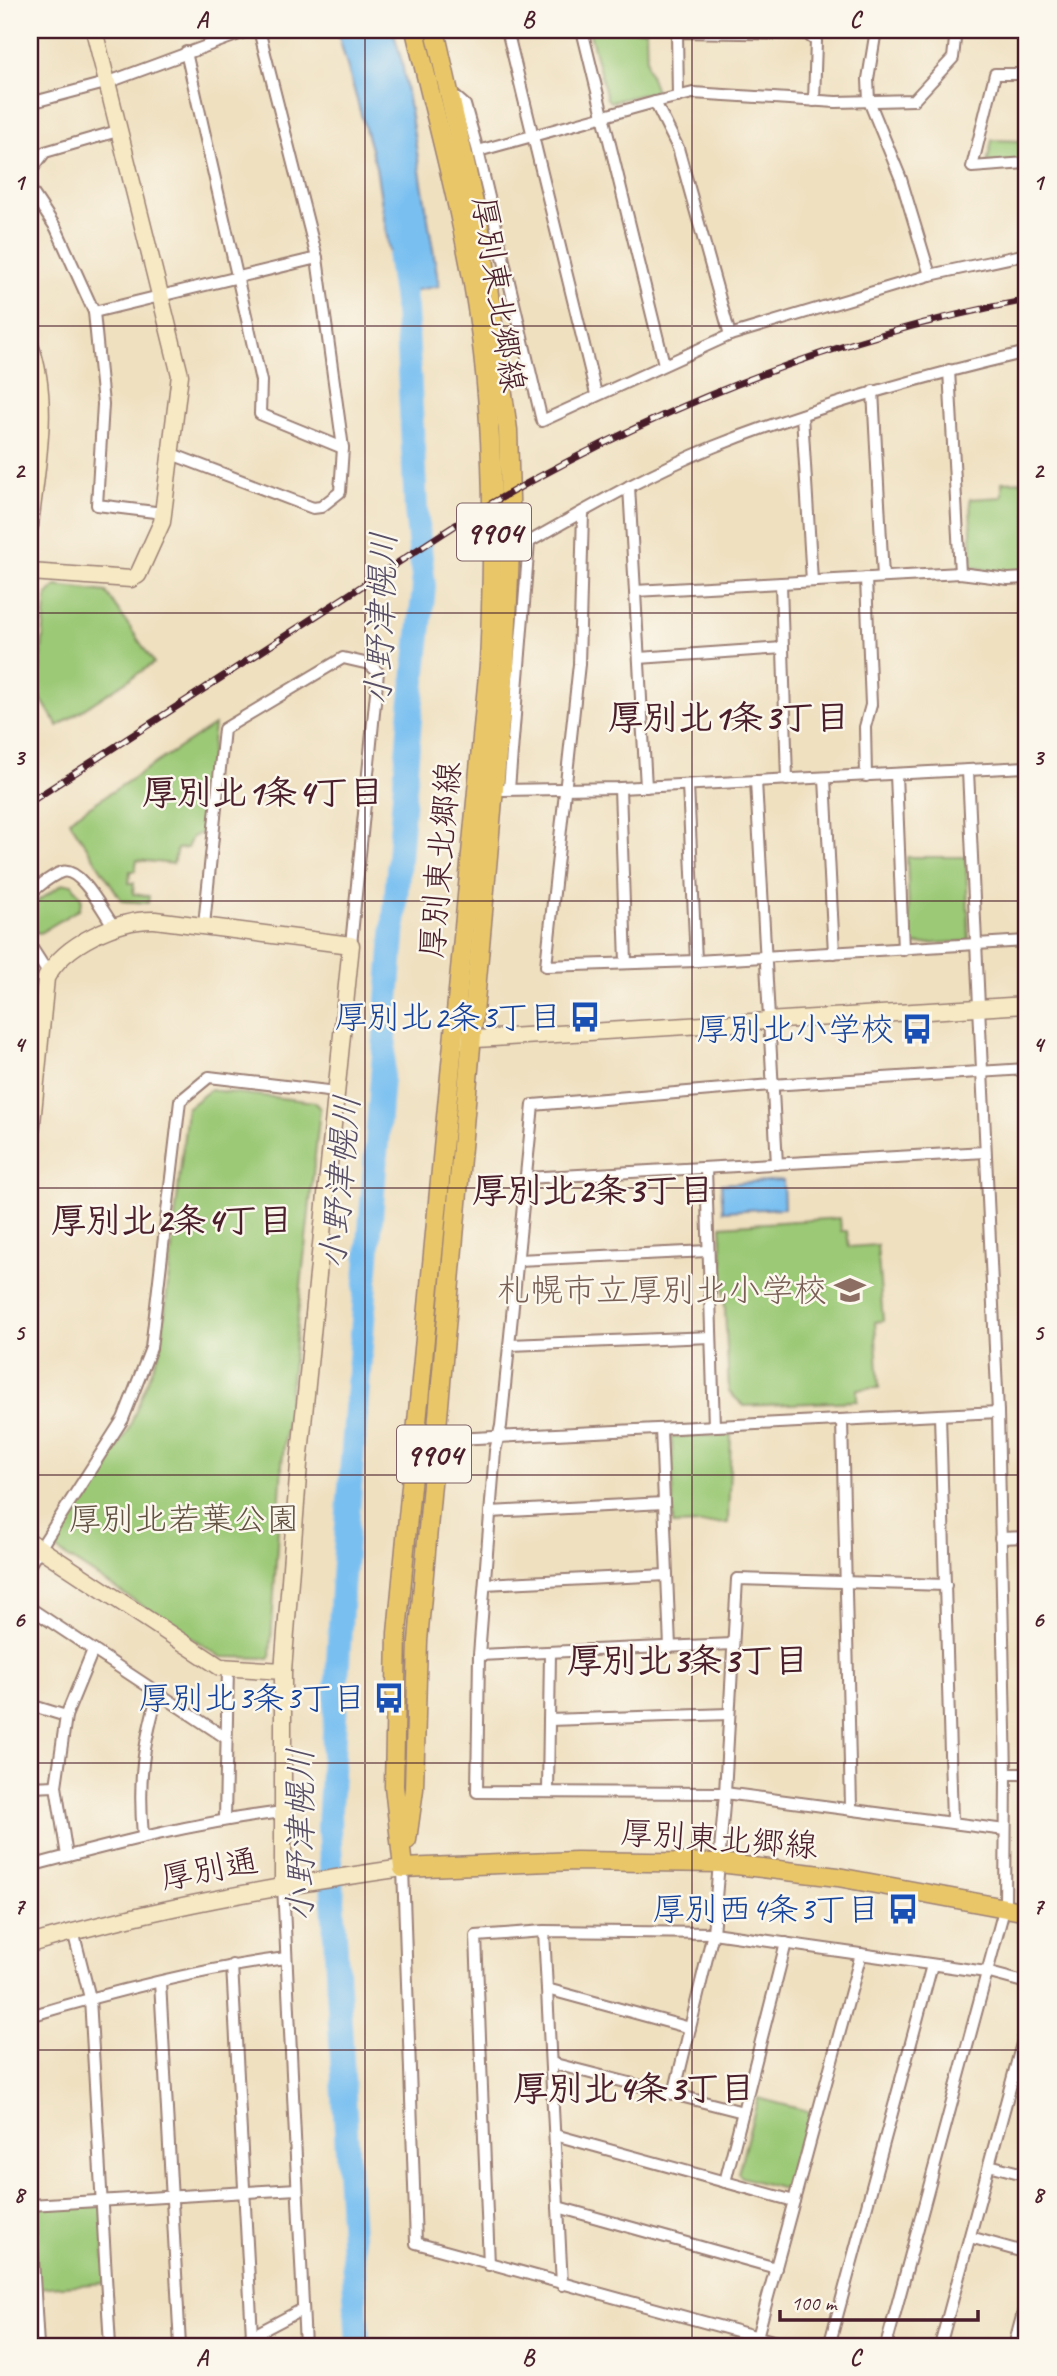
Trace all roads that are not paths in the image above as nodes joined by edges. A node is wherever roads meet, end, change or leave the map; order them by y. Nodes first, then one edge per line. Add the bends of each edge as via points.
1 (94, 30) edge
2 (250, 30) edge
3 (259, 30) edge
4 (415, 30) edge
5 (435, 30) edge
6 (507, 30) edge
7 (582, 30) edge
8 (876, 30) edge
9 (956, 30) edge
10 (186, 52) junction
11 (1027, 74) edge
12 (109, 82) junction
13 (450, 92) junction
14 (678, 97) junction
15 (814, 101) junction
16 (869, 101) junction
17 (654, 102) junction
18 (30, 103) edge
19 (602, 115) junction
20 (121, 130) junction
21 (533, 138) junction
22 (478, 151) junction
23 (1027, 163) edge
24 (30, 172) edge
25 (30, 189) edge
26 (1027, 254) edge
27 (317, 258) junction
28 (930, 275) junction
29 (238, 276) junction
30 (158, 295) junction
31 (94, 312) junction
32 (730, 335) junction
33 (30, 345) edge
34 (1027, 352) edge
35 (664, 364) junction
36 (949, 370) junction
37 (873, 391) junction
38 (596, 394) junction
39 (802, 415) junction
40 (343, 448) junction
41 (169, 453) junction
42 (629, 486) junction
43 (583, 512) junction
44 (163, 513) junction
45 (30, 526) edge
46 (30, 572) edge
47 (960, 573) junction
48 (883, 577) junction
49 (866, 578) junction
50 (1027, 579) edge
51 (812, 581) junction
52 (781, 583) junction
53 (635, 592) junction
54 (783, 648) junction
55 (639, 658) junction
56 (1027, 767) edge
57 (968, 771) junction
58 (896, 774) junction
59 (866, 776) junction
60 (825, 778) junction
61 (787, 780) junction
62 (756, 781) junction
63 (688, 785) junction
64 (646, 787) junction
65 (620, 788) junction
66 (567, 789) junction
67 (501, 790) junction
68 (30, 893) edge
69 (113, 925) junction
70 (204, 925) junction
71 (1027, 941) edge
72 (975, 944) junction
73 (30, 945) edge
74 (351, 945) junction
75 (903, 950) junction
76 (834, 953) junction
77 (764, 955) junction
78 (696, 961) junction
79 (626, 962) junction
80 (48, 973) junction
81 (1027, 1005) edge
82 (977, 1007) junction
83 (767, 1021) junction
84 (462, 1040) junction
85 (1027, 1069) edge
86 (982, 1070) junction
87 (771, 1085) junction
88 (336, 1092) junction
89 (30, 1144) edge
90 (985, 1152) junction
91 (777, 1164) junction
92 (706, 1168) junction
93 (526, 1178) junction
94 (708, 1251) junction
95 (518, 1260) junction
96 (711, 1337) junction
97 (509, 1345) junction
98 (998, 1412) junction
99 (940, 1415) junction
100 (842, 1420) junction
101 (714, 1426) junction
102 (661, 1429) junction
103 (499, 1438) junction
104 (435, 1440) junction
105 (415, 1441) junction
106 (664, 1503) junction
107 (491, 1511) junction
108 (1027, 1537) edge
109 (1000, 1538) junction
110 (35, 1545) edge
111 (30, 1564) edge
112 (667, 1575) junction
113 (848, 1582) junction
114 (485, 1584) junction
115 (946, 1585) junction
116 (30, 1608) edge
117 (733, 1644) junction
118 (670, 1647) junction
119 (93, 1650) junction
120 (550, 1652) junction
121 (479, 1655) junction
122 (228, 1667) junction
123 (283, 1671) junction
124 (158, 1693) junction
125 (30, 1705) edge
126 (729, 1714) junction
127 (65, 1716) junction
128 (549, 1720) junction
129 (226, 1738) junction
130 (1006, 1774) junction
131 (1027, 1774) edge
132 (56, 1786) junction
133 (30, 1787) edge
134 (548, 1792) junction
135 (725, 1793) junction
136 (851, 1807) junction
137 (283, 1812) junction
138 (225, 1819) junction
139 (952, 1821) junction
140 (1005, 1830) junction
141 (142, 1836) junction
142 (67, 1856) junction
143 (719, 1863) junction
144 (30, 1866) edge
145 (403, 1868) junction
146 (283, 1885) junction
147 (1004, 1906) junction
148 (1027, 1912) edge
149 (73, 1931) junction
150 (544, 1931) junction
151 (713, 1933) junction
152 (786, 1943) junction
153 (30, 1944) edge
154 (861, 1954) junction
155 (286, 1958) junction
156 (232, 1965) junction
157 (932, 1965) junction
158 (986, 1972) junction
159 (160, 1982) junction
160 (1027, 1983) edge
161 (547, 1989) junction
162 (90, 1998) junction
163 (30, 2016) edge
164 (1027, 2025) edge
165 (690, 2028) junction
166 (551, 2063) junction
167 (674, 2094) junction
168 (743, 2112) junction
169 (555, 2135) junction
170 (989, 2165) junction
171 (1027, 2175) edge
172 (725, 2182) junction
173 (297, 2189) junction
174 (244, 2193) junction
175 (172, 2197) junction
176 (102, 2201) junction
177 (794, 2201) junction
178 (30, 2206) edge
179 (558, 2207) junction
180 (970, 2237) junction
181 (1027, 2253) edge
182 (489, 2265) junction
183 (776, 2268) junction
184 (562, 2285) junction
185 (1027, 2298) edge
186 (303, 2309) junction
187 (253, 2336) junction
188 (757, 2337) junction
189 (38, 2346) edge
190 (110, 2346) edge
191 (180, 2346) edge
192 (233, 2346) edge
193 (305, 2346) edge
194 (791, 2346) edge
195 (829, 2346) edge
196 (886, 2346) edge
197 (940, 2346) edge
198 (1014, 2346) edge

1 - 12 street
2 - 10 street
3 - 27 street
4 - 84 main road, 厚別東北郷線 / 9904 via 466,245 490,433 494,535 489,664
5 - 13 main road, 厚別東北郷線 / 9904
6 - 21 street
7 - 19 street
8 - 16 street
9 - 16 street via 953,58 915,100
10 - 12 street
10 - 29 street
11 - 23 street via 995,74 972,167
12 - 18 street
12 - 20 street
13 - 22 street via 465,105
13 - 67 main road, 厚別東北郷線 / 9904 via 480,230 508,430 509,576
14 - 15 street via 693,93
14 - 15 street via 677,32 807,34 816,41
14 - 17 street
15 - 16 street
16 - 28 street via 901,179
17 - 19 street
17 - 32 street via 678,148
19 - 21 street
19 - 35 street
20 - 24 street via 45,152
20 - 30 street
21 - 22 street
21 - 38 street
22 - 38 street via 542,421
25 - 31 street via 56,228
26 - 28 street
27 - 29 street
27 - 40 street
28 - 32 street
29 - 30 street
29 - 40 street via 261,381 260,414
30 - 31 street
30 - 41 street via 180,375
31 - 44 street via 103,404 97,505
32 - 35 street
33 - 45 street via 41,421
34 - 36 street
35 - 38 street
36 - 37 street
36 - 47 street
37 - 39 street
37 - 48 street
39 - 42 street via 712,447
39 - 51 street
40 - 41 street via 340,492 313,508
41 - 44 street
42 - 43 street
42 - 53 street
43 - 66 street via 579,664
43 - 67 street via 529,542
44 - 46 street via 138,575 131,579
47 - 48 street
47 - 50 street
48 - 49 street
49 - 51 street
49 - 59 street via 871,705 865,727
51 - 52 street
52 - 53 street
52 - 54 street
53 - 55 street
54 - 55 street
54 - 61 street
55 - 64 street
56 - 57 street
57 - 58 street
57 - 72 street
58 - 59 street
58 - 75 street
59 - 60 street
60 - 61 street
60 - 76 street
61 - 62 street
62 - 63 street
62 - 77 street
63 - 64 street
63 - 78 street
64 - 65 street
65 - 66 street
65 - 79 street
66 - 67 street
66 - 79 street via 546,966
67 - 84 main road, 厚別東北郷線 / 9904
68 - 69 street via 60,873 72,873 82,880
69 - 70 street via 141,919
69 - 80 street via 62,958
70 - 74 street
70 - 74 street via 224,729 343,658 369,664 377,672
71 - 72 street
72 - 75 street
72 - 82 street
73 - 80 street
74 - 88 street
75 - 76 street
76 - 77 street
77 - 78 street
77 - 83 street
78 - 79 street
80 - 89 street
81 - 82 street
82 - 83 street
82 - 86 street
83 - 84 street
83 - 87 street
84 - 104 main road, 厚別東北郷線 / 9904
84 - 105 main road, 厚別東北郷線 / 9904
85 - 86 street
86 - 87 street
86 - 90 street
87 - 91 street
87 - 93 street via 533,1105
88 - 110 street via 209,1077 180,1101 151,1348 123,1419
88 - 123 street
90 - 91 street
90 - 98 street
91 - 92 street
92 - 93 street
92 - 94 street
93 - 95 street
94 - 95 street
94 - 96 street
95 - 97 street
96 - 97 street
96 - 101 street
97 - 103 street
98 - 99 street
98 - 109 street
99 - 100 street
99 - 115 street
100 - 101 street
100 - 113 street
101 - 102 street
102 - 103 street
102 - 106 street
103 - 104 street
103 - 107 street
104 - 105 street
104 - 145 main road, 厚別東北郷線 / 9904 via 418,1641 414,1788
105 - 145 main road, 厚別東北郷線 / 9904 via 397,1633 394,1786
106 - 107 street
106 - 112 street
107 - 114 street
108 - 109 street
109 - 130 street
110 - 111 street
110 - 122 street via 220,1667
112 - 114 street
112 - 118 street
113 - 115 street
113 - 117 street via 737,1579
113 - 136 street
114 - 121 street
115 - 139 street
116 - 119 street
117 - 118 street
117 - 126 street
118 - 120 street
119 - 124 street
119 - 127 street
120 - 121 street
120 - 128 street
121 - 134 street via 477,1792
122 - 123 street
122 - 129 street
123 - 137 street
124 - 129 street
124 - 141 street via 143,1747 139,1790
125 - 127 street
126 - 128 street
126 - 135 street
127 - 132 street
128 - 134 street
129 - 138 street
130 - 131 street
130 - 140 street
132 - 133 street
132 - 142 street
134 - 135 street
135 - 136 street
135 - 143 street
136 - 139 street
137 - 138 street
137 - 146 street
138 - 141 street
139 - 140 street
140 - 147 street
141 - 142 street
142 - 144 street
143 - 145 main road, 厚別東北郷線 via 576,1861
143 - 147 main road, 厚別東北郷線 via 838,1877
143 - 151 street
145 - 146 street, 厚別通
145 - 182 street via 416,2243
146 - 149 street, 厚別通
146 - 155 street
147 - 148 main road, 厚別東北郷線
147 - 158 street
149 - 153 street, 厚別通
149 - 162 street
150 - 151 street
150 - 161 street
150 - 182 street via 476,1936
151 - 152 street
151 - 165 street
152 - 154 street
152 - 168 street
154 - 157 street
154 - 177 street
155 - 156 street
155 - 173 street
156 - 159 street
156 - 174 street
157 - 158 street
157 - 195 street
158 - 160 street
158 - 196 street
159 - 162 street
159 - 175 street
161 - 165 street
161 - 166 street
162 - 163 street
162 - 176 street
164 - 170 street
165 - 167 street
166 - 167 street
166 - 169 street
167 - 168 street
168 - 172 street
169 - 172 street
169 - 179 street
170 - 171 street
170 - 180 street
172 - 177 street
173 - 174 street
173 - 186 street
174 - 175 street
174 - 187 street
175 - 176 street
175 - 191 street
176 - 178 street
176 - 190 street
177 - 183 street
178 - 189 street
179 - 183 street
179 - 184 street
180 - 181 street
180 - 197 street
182 - 184 street
183 - 188 street
184 - 188 street
185 - 198 street
186 - 187 street
186 - 193 street
187 - 192 street
188 - 194 street

